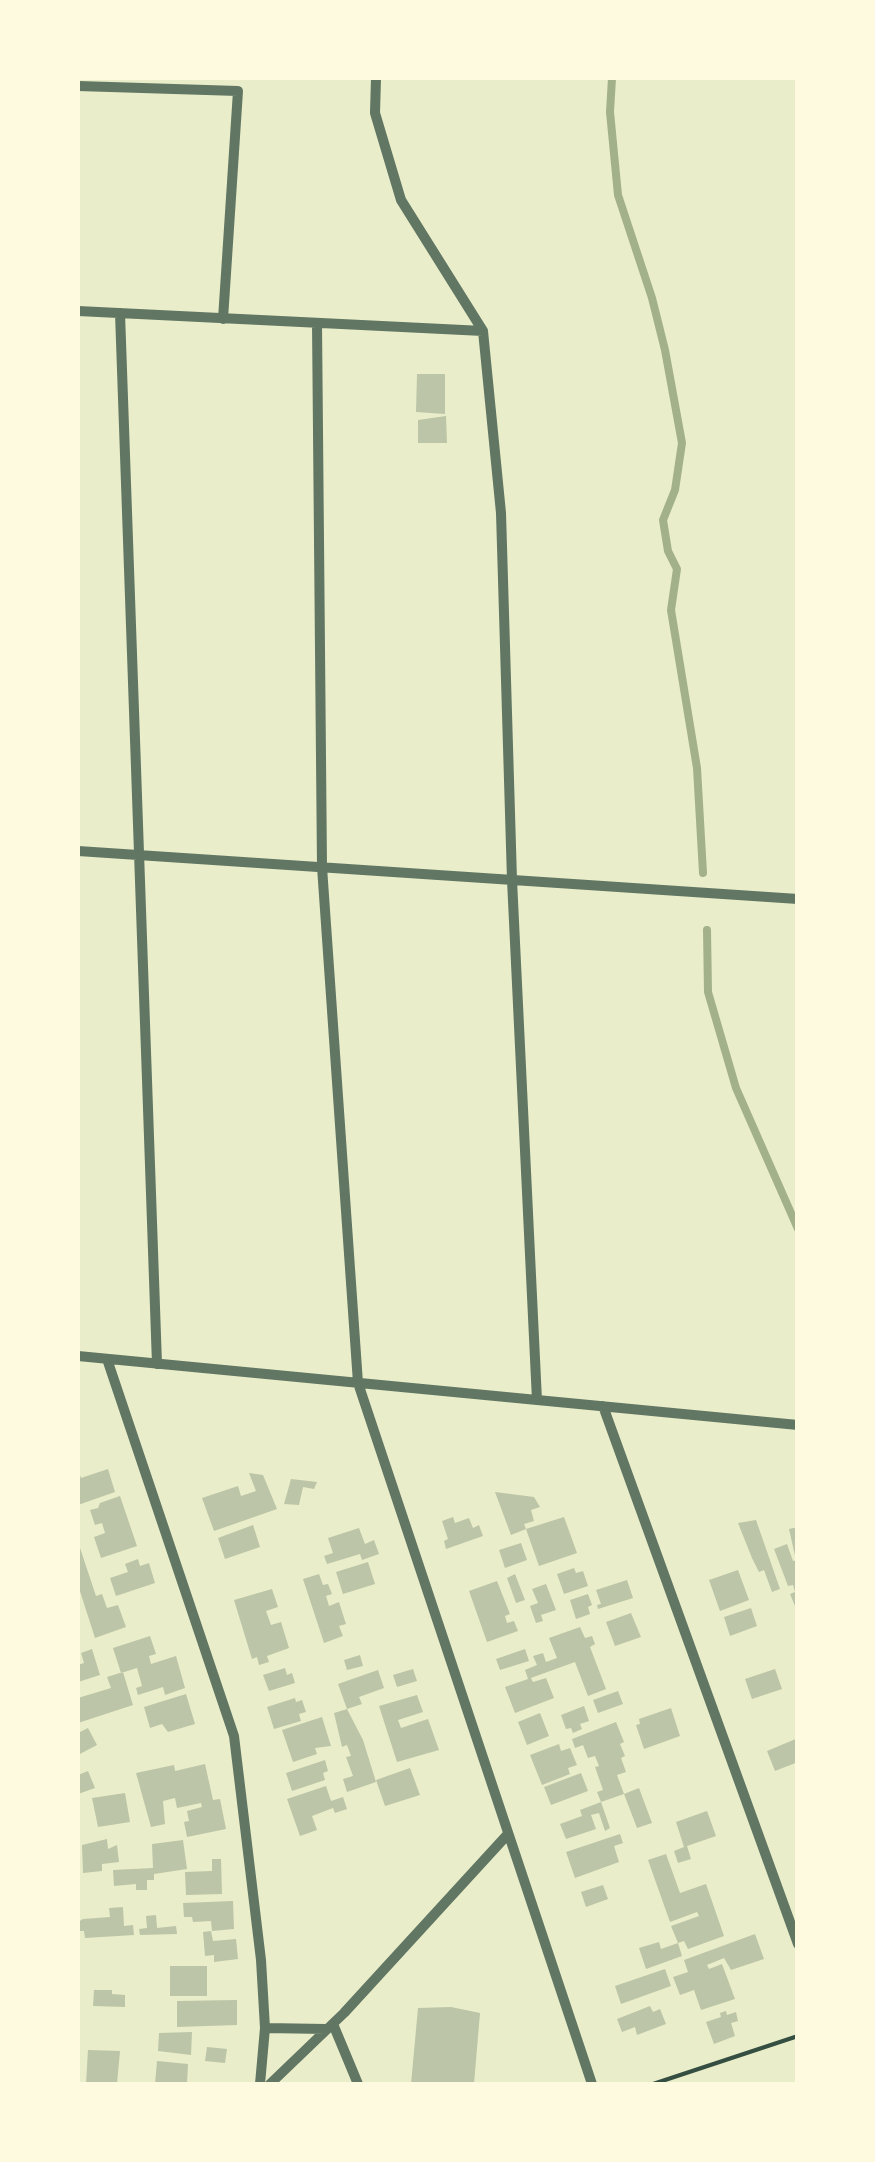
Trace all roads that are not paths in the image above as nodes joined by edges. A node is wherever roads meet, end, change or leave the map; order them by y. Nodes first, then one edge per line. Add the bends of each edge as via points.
1 (376, 78) edge
2 (78, 86) edge
3 (78, 311) edge
4 (120, 313) junction
5 (223, 319) junction
6 (318, 323) junction
7 (483, 332) junction
8 (78, 851) edge
9 (139, 856) junction
10 (322, 868) junction
11 (512, 880) junction
12 (798, 899) edge
13 (78, 1356) edge
14 (107, 1359) junction
15 (157, 1364) junction
16 (358, 1383) junction
17 (538, 1400) junction
18 (603, 1406) junction
19 (798, 1425) edge
20 (508, 1834) junction
21 (798, 1944) edge
22 (329, 2026) junction
23 (265, 2028) junction
24 (260, 2084) edge
25 (270, 2084) edge
26 (358, 2084) edge
27 (592, 2084) edge

1 - 7 street via 375,113 400,200
2 - 5 street via 238,91
3 - 4 street
4 - 5 street
4 - 9 street
5 - 6 street
6 - 7 street
6 - 10 street
7 - 11 street via 501,513
8 - 9 street
9 - 10 street
9 - 15 street
10 - 11 street
10 - 16 street
11 - 12 street
11 - 17 street
13 - 14 street
14 - 15 street
14 - 23 street via 234,1736
15 - 16 street
16 - 17 street
16 - 20 street
17 - 18 street
18 - 19 street
18 - 21 street
20 - 22 street
20 - 27 street
22 - 23 street
22 - 25 street
22 - 26 street
23 - 24 street

